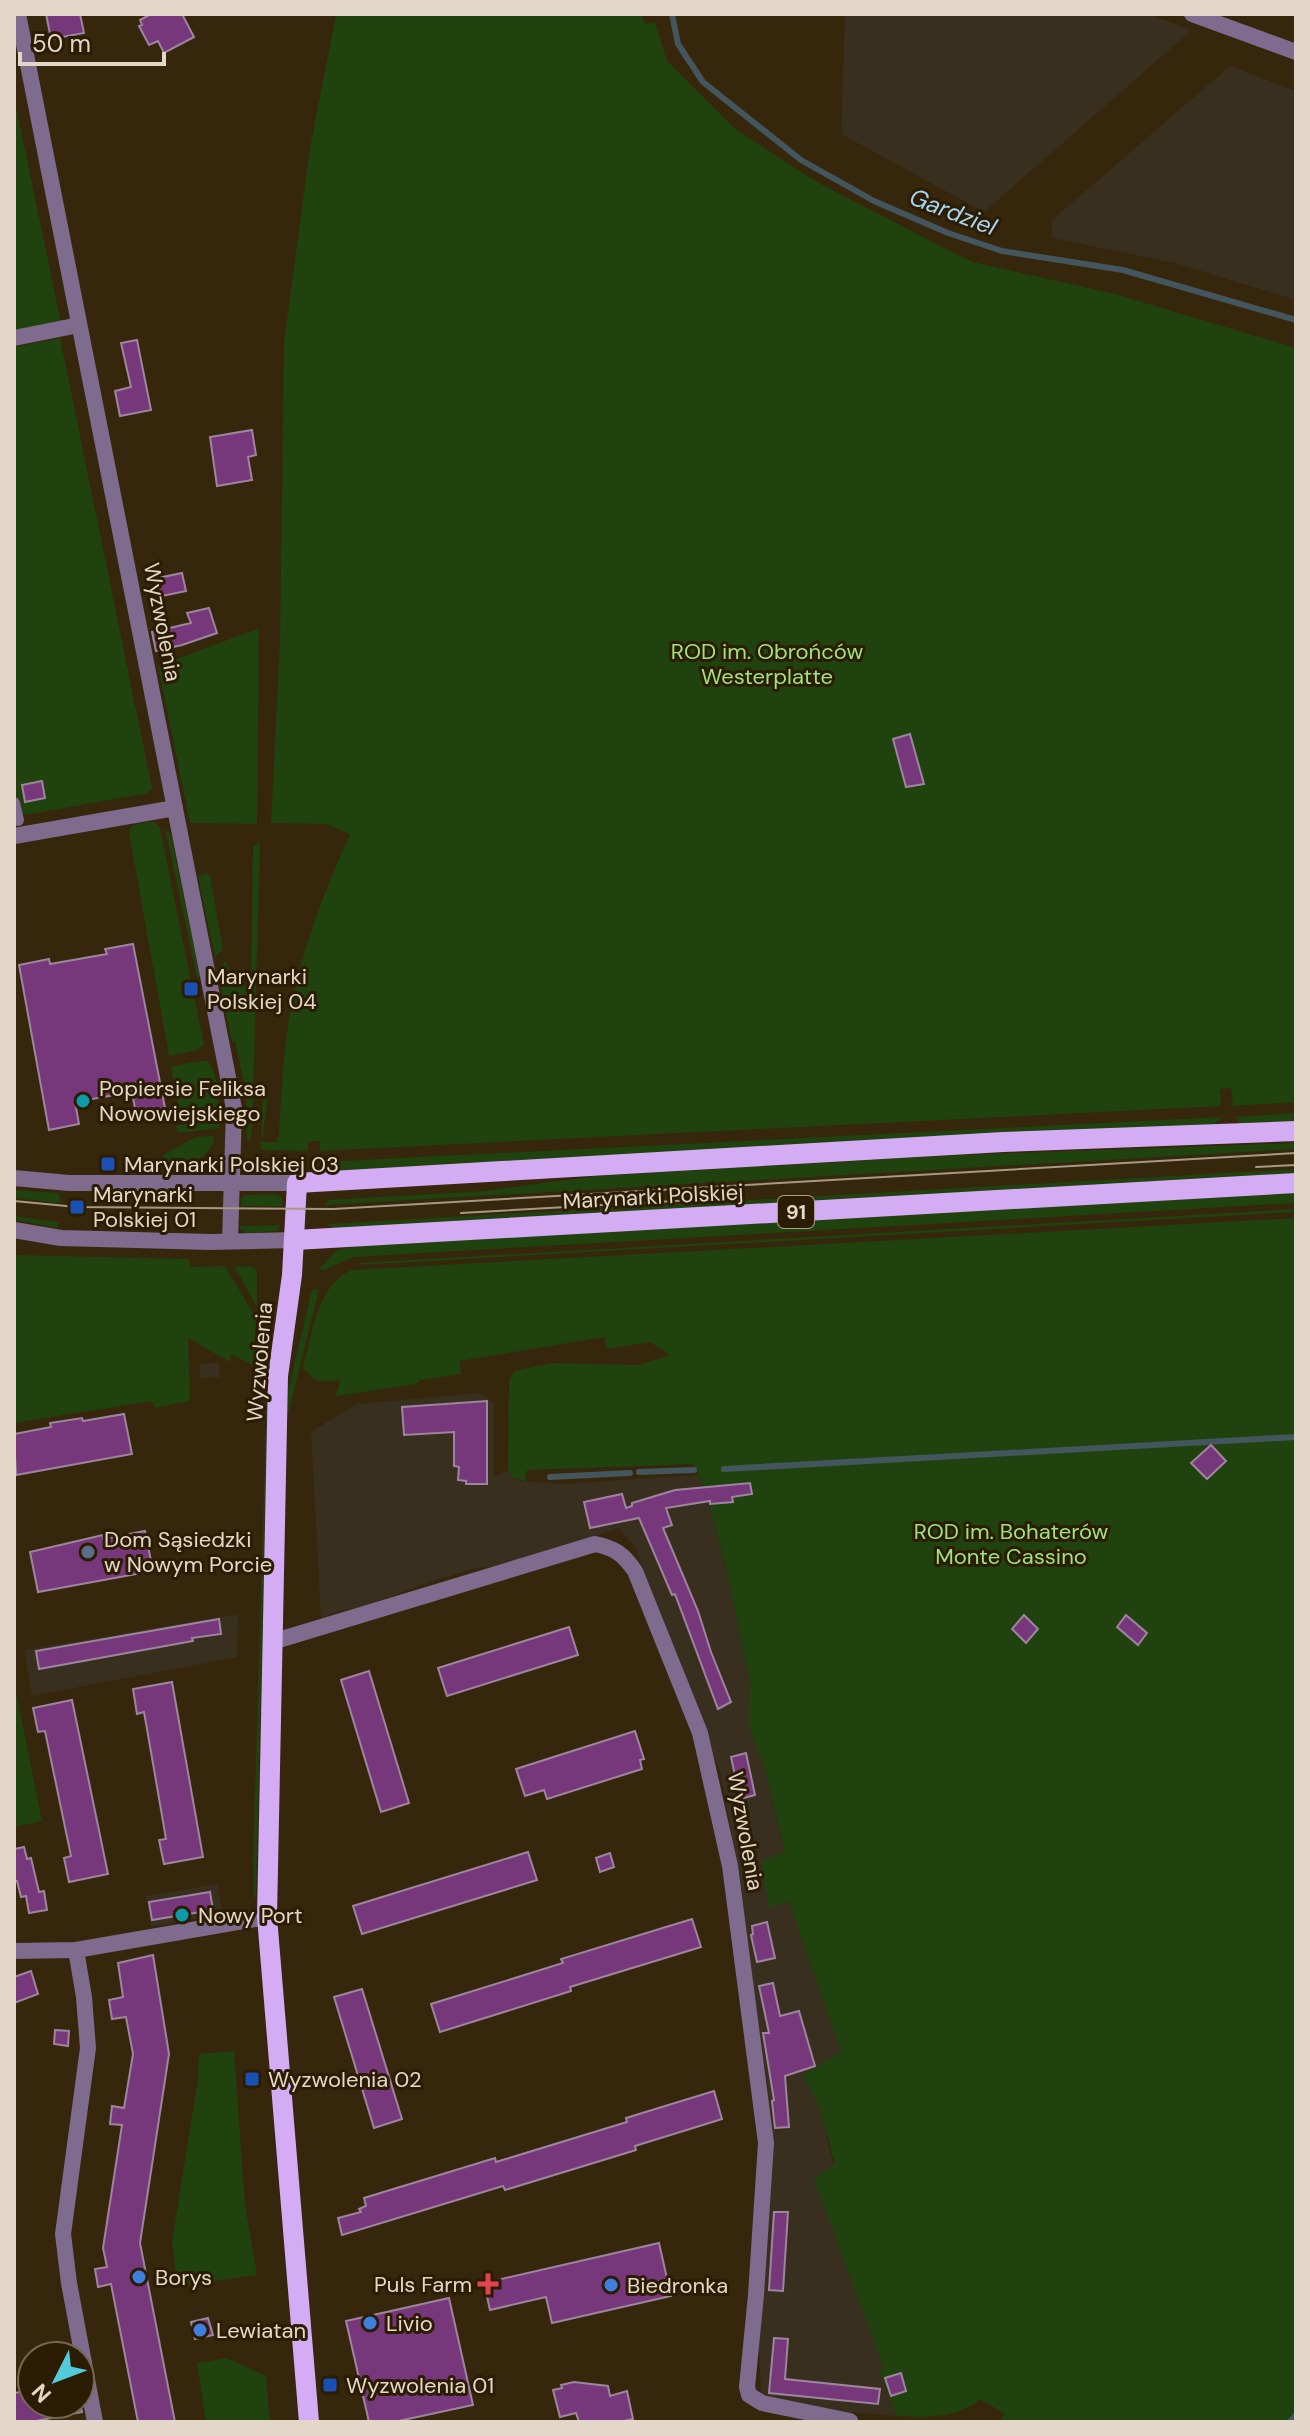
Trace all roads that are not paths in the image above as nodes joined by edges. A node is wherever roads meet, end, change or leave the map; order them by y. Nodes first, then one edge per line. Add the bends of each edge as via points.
1 (18, 14) edge
2 (1192, 14) edge
3 (1296, 52) edge
4 (79, 325) junction
5 (14, 338) edge
6 (14, 803) edge
7 (175, 808) junction
8 (16, 828) edge
9 (1296, 1131) edge
10 (14, 1178) edge
11 (297, 1183) junction
12 (1296, 1183) edge
13 (232, 1185) junction
14 (14, 1230) edge
15 (295, 1240) junction
16 (230, 1241) junction
17 (272, 1642) junction
18 (267, 1917) junction
19 (76, 1950) junction
20 (14, 1951) edge
21 (850, 2421) edge
22 (95, 2422) edge
23 (309, 2422) edge

1 - 4 street, Wyzwolenia
2 - 3 street
4 - 5 street
4 - 7 street, Wyzwolenia
6 - 8 street
7 - 8 street
7 - 13 street, Wyzwolenia via 234,1109
9 - 11 main road, Marynarki Polskiej via 972,1143
10 - 13 street, Marynarki Polskiej
11 - 13 street, Marynarki Polskiej
11 - 15 main road, Wyzwolenia
12 - 15 main road, Marynarki Polskiej / 91
13 - 16 street, Wyzwolenia
14 - 16 street, Marynarki Polskiej / 91 via 61,1238
15 - 16 street, Marynarki Polskiej / 91
15 - 17 main road, Wyzwolenia via 278,1376
17 - 18 main road, Wyzwolenia
17 - 21 street, Wyzwolenia via 595,1544 626,1558 700,1733 730,1866 766,2143 749,2395 762,2403
18 - 19 street
18 - 23 main road, Wyzwolenia
19 - 20 street
19 - 22 street via 88,2048 63,2234

